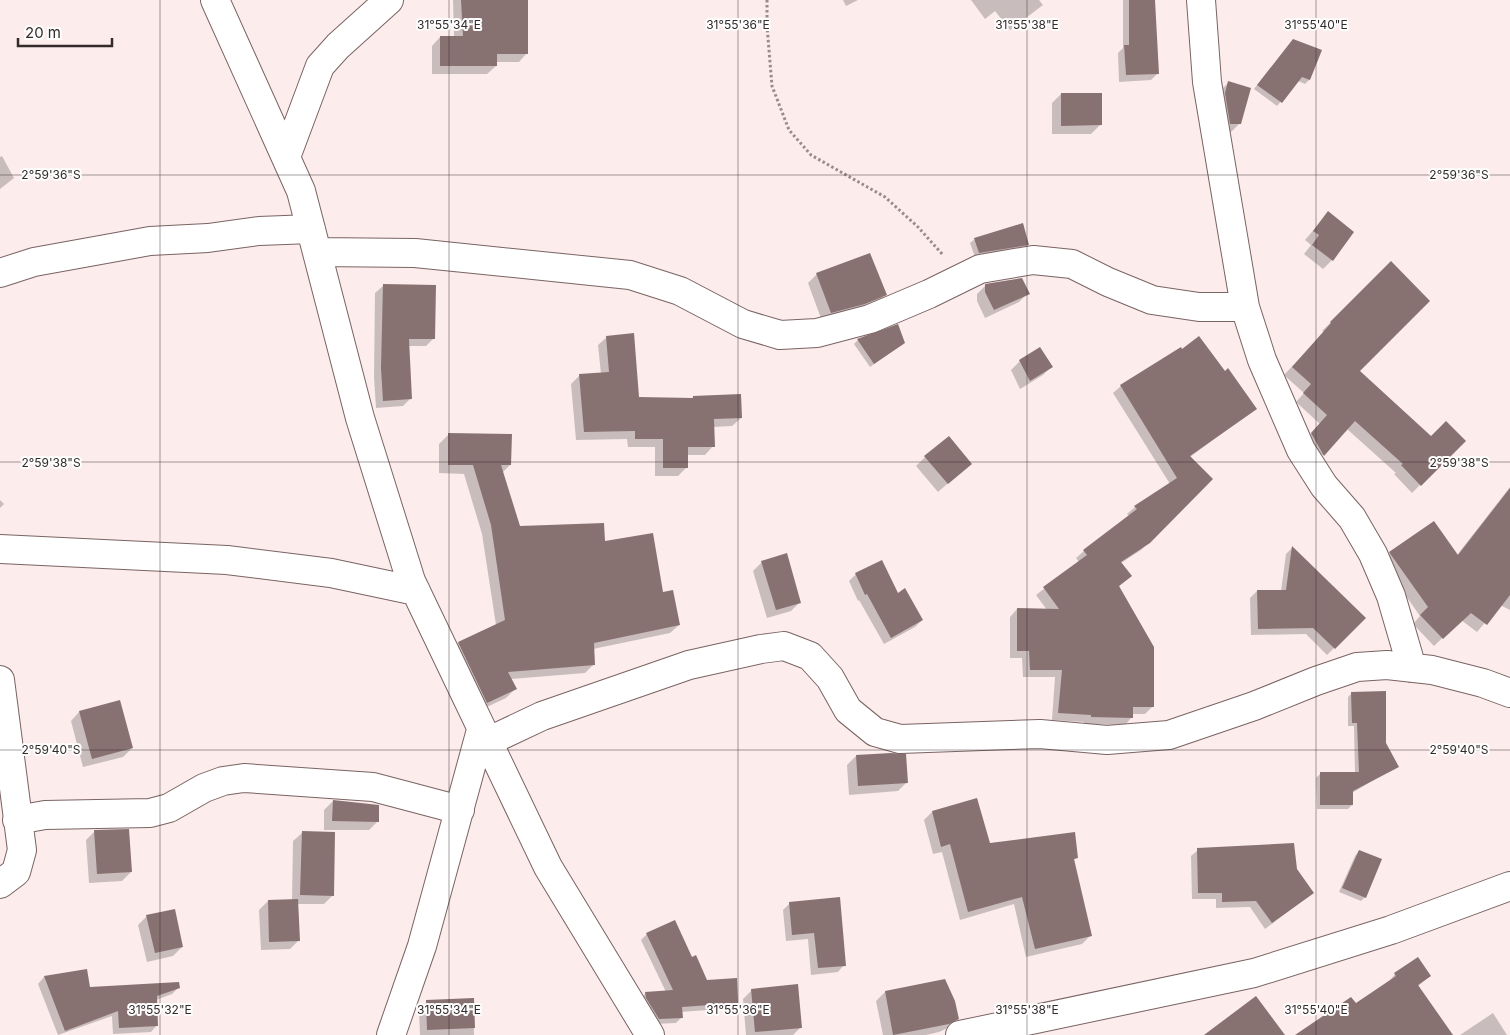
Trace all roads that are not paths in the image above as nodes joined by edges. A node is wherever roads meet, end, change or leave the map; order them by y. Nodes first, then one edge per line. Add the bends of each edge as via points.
1 (215, 0) edge
2 (389, 0) edge
3 (1201, 0) edge
4 (286, 156) junction
5 (314, 241) junction
6 (0, 272) edge
7 (1245, 307) junction
8 (0, 549) edge
9 (416, 591) junction
10 (1412, 668) junction
11 (0, 680) edge
12 (1510, 693) edge
13 (484, 736) junction
14 (460, 810) junction
15 (18, 820) junction
16 (0, 884) edge
17 (1510, 886) edge
18 (391, 1035) edge
19 (650, 1035) edge
20 (960, 1035) edge

1 - 4 street
2 - 4 street via 320,66
3 - 7 street via 1207,82
4 - 5 street via 301,191
5 - 6 street via 259,231 150,241 42,260
5 - 7 street via 630,275 680,291 743,324 780,334 816,334 870,319 980,269 1033,260 1072,264 1152,300 1199,307
5 - 9 street via 360,418
7 - 10 street via 1262,360 1301,450 1324,486 1352,518 1373,554 1391,596
8 - 9 street via 227,560 331,572
9 - 13 street
10 - 12 street via 1483,683
10 - 13 street via 1387,665 1356,667 1169,734 1107,740 1040,734 900,739 875,732 848,710 830,678 810,656 784,646 689,665
11 - 15 street
13 - 14 street
13 - 19 street via 548,867
14 - 15 street via 373,787 244,778 204,788 169,808 150,813 45,815
14 - 18 street via 422,946
15 - 16 street via 22,850 16,872
17 - 20 street via 1391,930 1254,972

